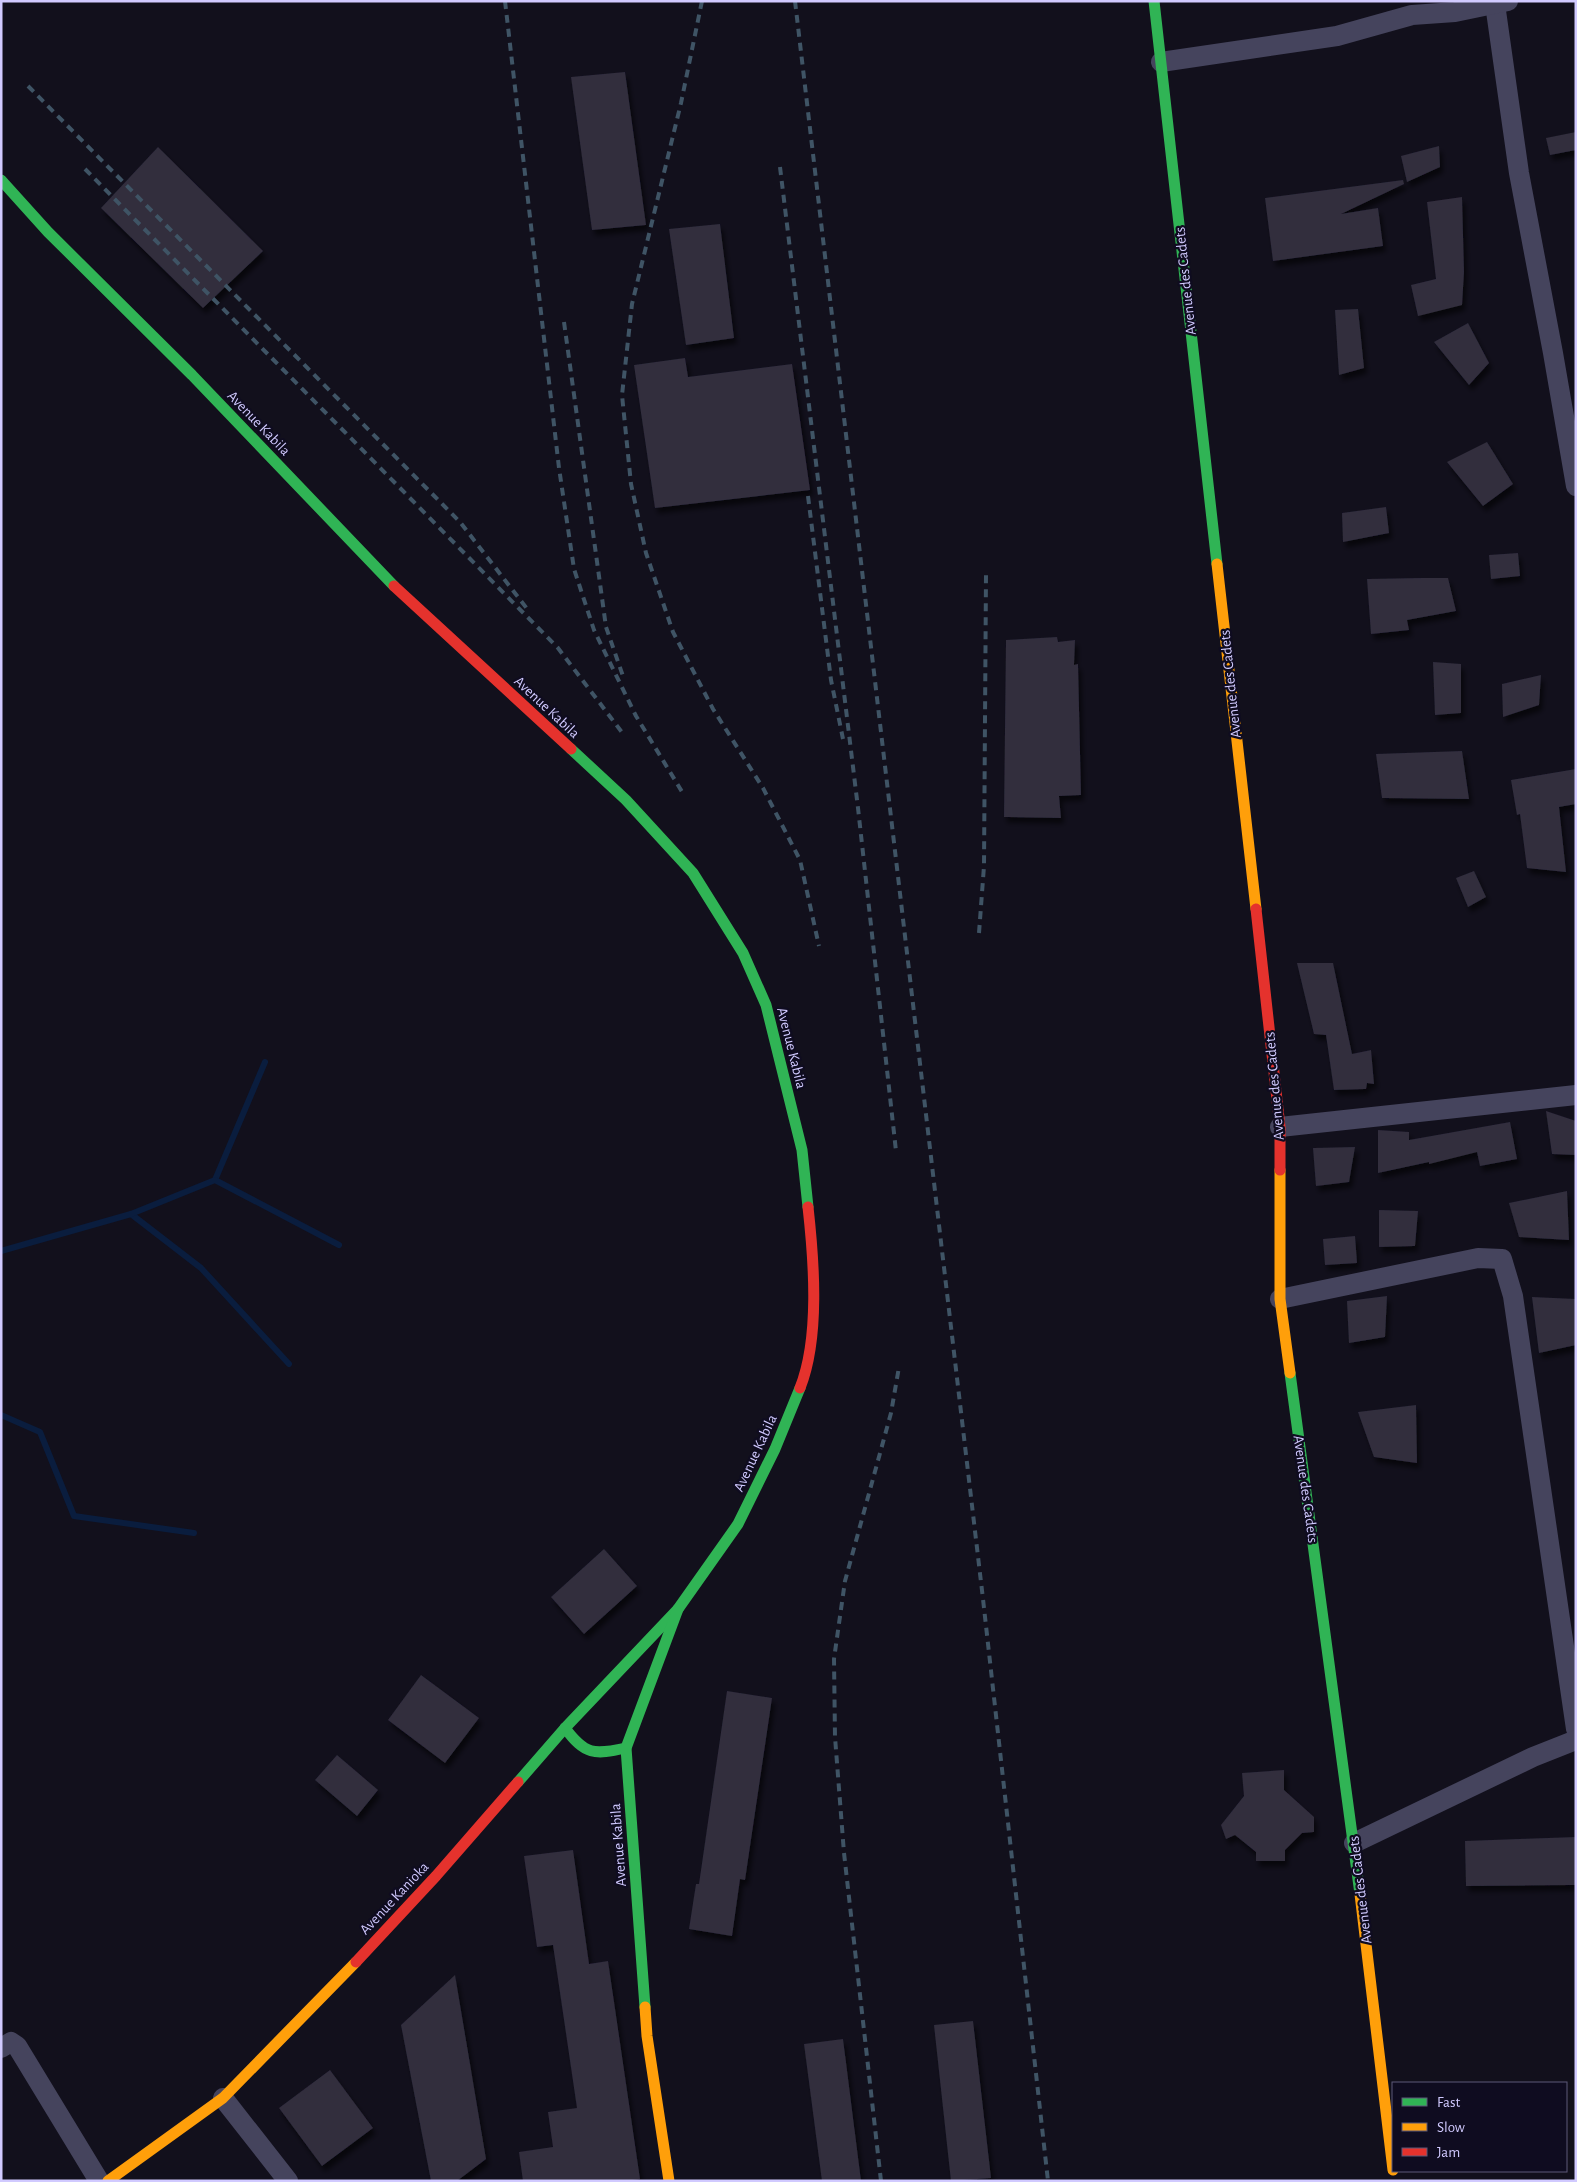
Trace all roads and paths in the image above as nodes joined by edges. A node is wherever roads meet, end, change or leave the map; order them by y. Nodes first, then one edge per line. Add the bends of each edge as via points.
1 (1154, 1) edge
2 (1502, 3) edge
3 (1161, 62) junction
4 (1, 180) edge
5 (1576, 486) edge
6 (1576, 1095) edge
7 (1280, 1127) junction
8 (1280, 1299) junction
9 (678, 1609) junction
10 (565, 1728) junction
11 (1576, 1729) edge
12 (1576, 1740) edge
13 (626, 1748) junction
14 (1354, 1843) junction
15 (1, 2048) edge
16 (222, 2098) junction
17 (1392, 2162) edge
18 (99, 2181) edge
19 (108, 2181) edge
20 (288, 2181) edge
21 (669, 2181) edge

1 - 3 main road, Avenue des Cadets
2 - 3 street via 1455,12 1412,15 1337,36
2 - 5 street via 1519,173
3 - 7 main road, Avenue des Cadets
4 - 9 main road, Avenue Kabila via 378,571 626,800 693,873 742,953 766,1006 802,1150 811,1230 814,1306 807,1371 776,1449 738,1524
6 - 7 street
7 - 8 main road, Avenue des Cadets
8 - 11 street via 1478,1258 1502,1259 1513,1296
8 - 14 main road, Avenue des Cadets
9 - 10 main road, Avenue Kanioka
9 - 13 main road, Avenue Kabila
10 - 13 main road via 574,1741 590,1753 600,1755
10 - 16 main road, Avenue Kanioka via 436,1876 332,1988
12 - 14 street via 1533,1757
13 - 21 main road, Avenue Kabila via 647,2036
14 - 17 main road, Avenue des Cadets
15 - 18 street via 11,2042 17,2046
16 - 19 main road, Avenue Kanioka
16 - 20 street

